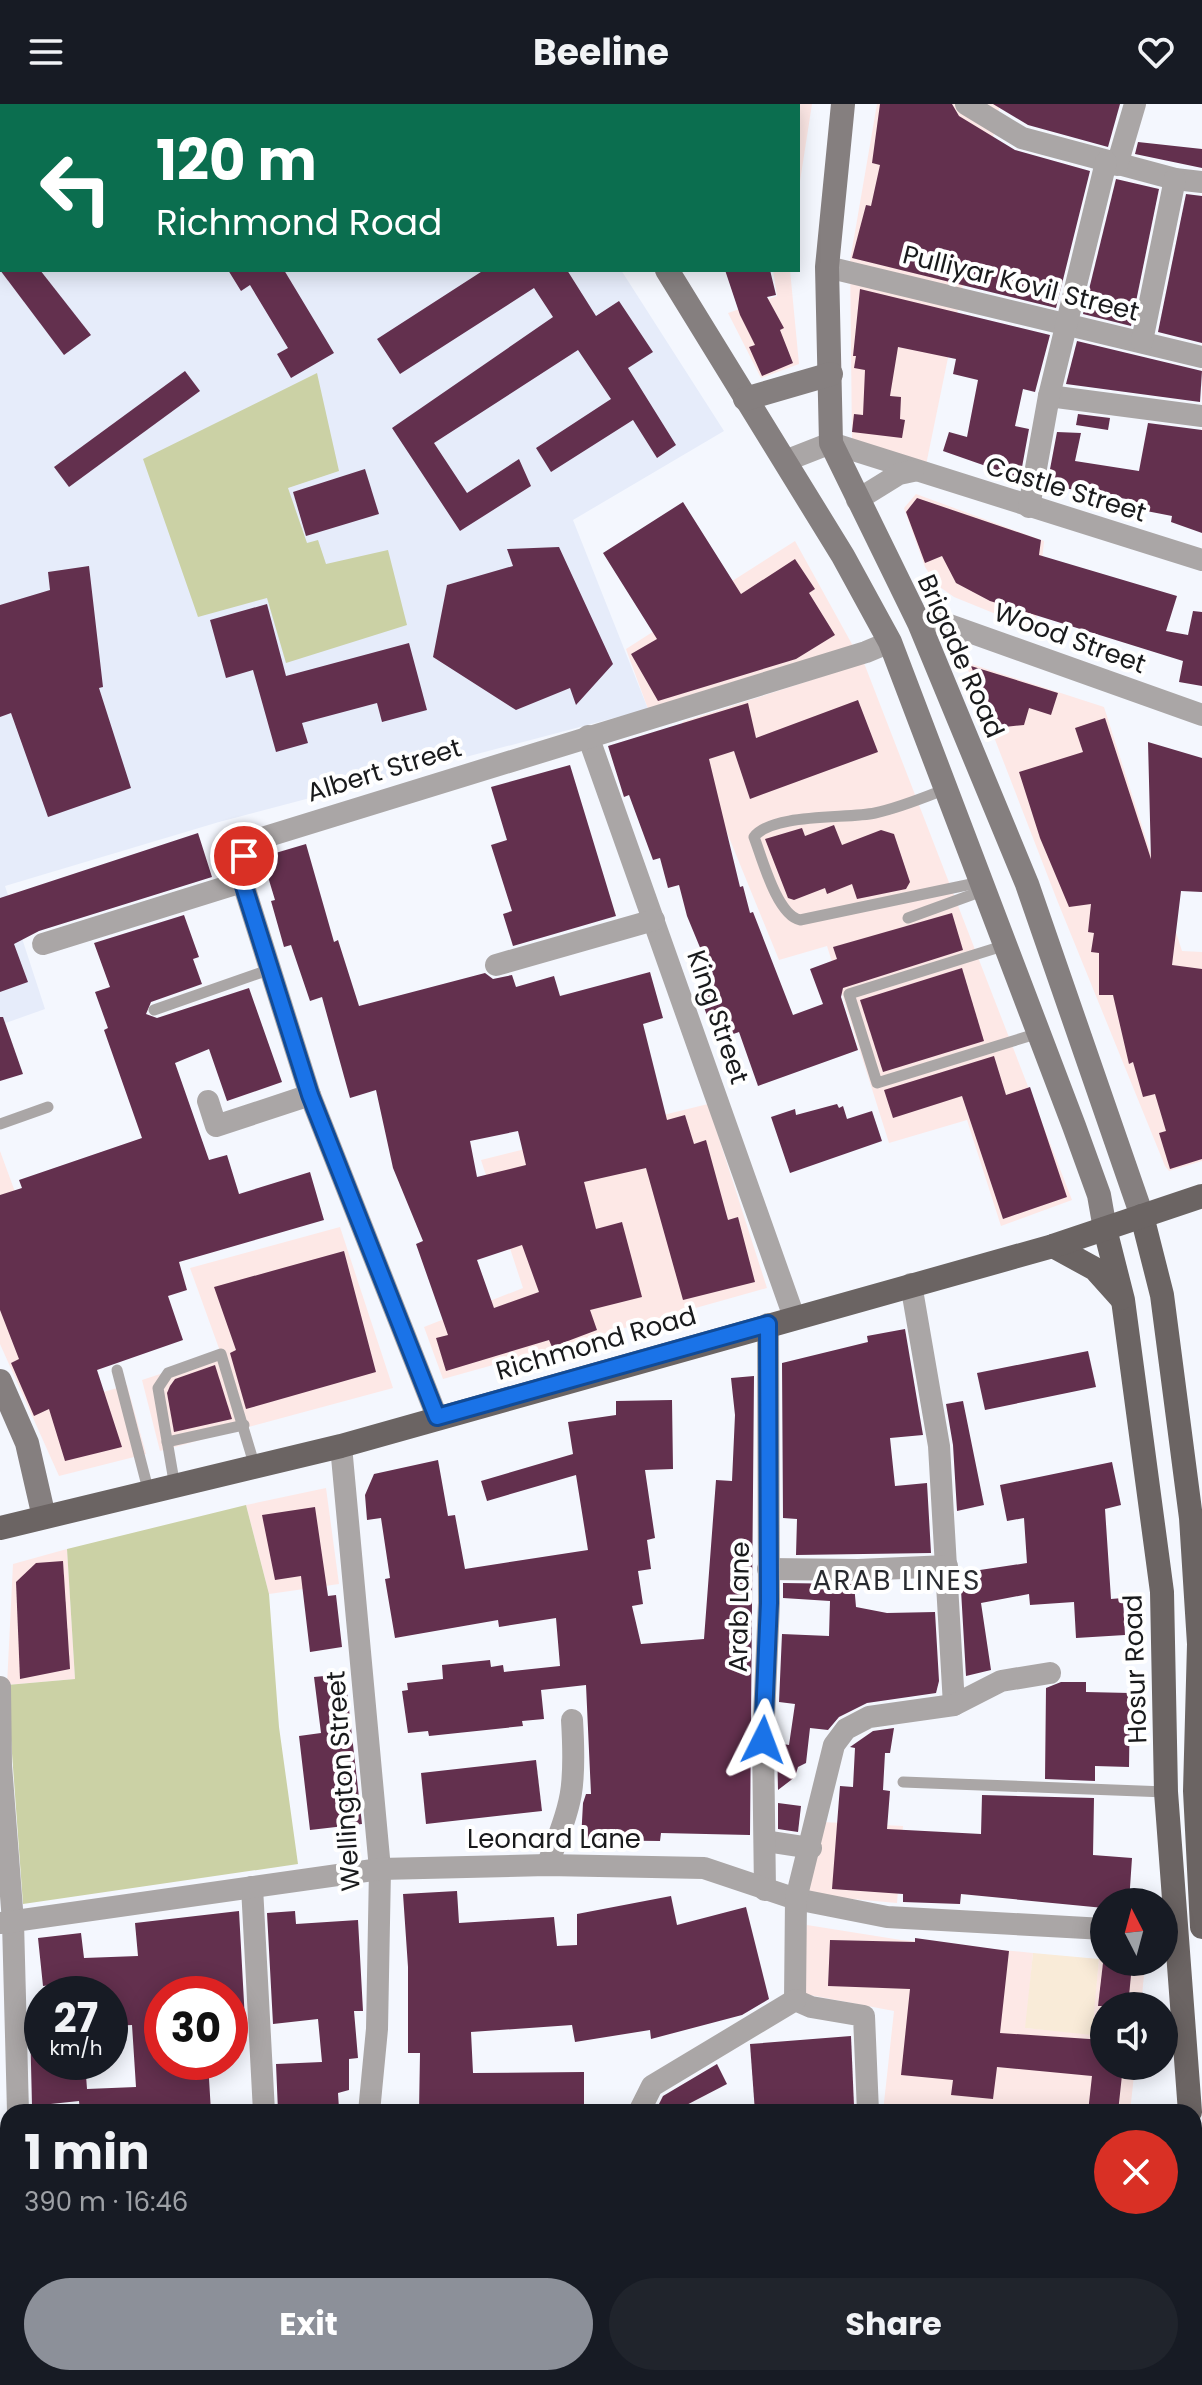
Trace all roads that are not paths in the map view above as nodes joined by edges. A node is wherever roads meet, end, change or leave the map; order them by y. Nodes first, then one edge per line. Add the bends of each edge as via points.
1 (843, 104) edge
2 (966, 104) edge
3 (1135, 104) edge
4 (1112, 163) junction
5 (1175, 179) junction
6 (1202, 182) edge
7 (827, 267) junction
8 (668, 272) edge
9 (1067, 322) junction
10 (1142, 341) junction
11 (1202, 357) edge
12 (831, 374) junction
13 (1049, 396) junction
14 (745, 399) junction
15 (1202, 416) edge
16 (831, 443) junction
17 (785, 461) junction
18 (913, 471) junction
19 (857, 500) junction
20 (1029, 507) junction
21 (1202, 560) edge
22 (919, 623) junction
23 (890, 642) junction
24 (1202, 715) edge
25 (588, 736) junction
26 (946, 789) junction
27 (242, 882) junction
28 (983, 886) junction
29 (908, 918) dead end
30 (654, 920) junction
31 (43, 944) dead end
32 (1007, 945) junction
33 (496, 965) dead end
34 (271, 969) junction
35 (154, 1010) dead end
36 (1039, 1033) junction
37 (310, 1095) junction
38 (208, 1101) dead end
39 (48, 1107) dead end
40 (0, 1124) edge
41 (1202, 1196) edge
42 (1142, 1216) junction
43 (1105, 1229) junction
44 (1053, 1246) junction
45 (911, 1284) junction
46 (1123, 1300) junction
47 (794, 1317) junction
48 (768, 1324) junction
49 (117, 1370) dead end
50 (0, 1381) edge
51 (437, 1417) junction
52 (244, 1425) junction
53 (167, 1442) junction
54 (341, 1446) junction
55 (255, 1467) junction
56 (175, 1488) junction
57 (150, 1494) junction
58 (44, 1517) junction
59 (0, 1528) edge
60 (947, 1566) junction
61 (768, 1569) junction
62 (1201, 1647) edge
63 (1050, 1673) dead end
64 (0, 1687) edge
65 (954, 1705) junction
66 (572, 1720) dead end
67 (1, 1765) edge
68 (903, 1782) dead end
69 (1166, 1792) junction
70 (765, 1841) junction
71 (811, 1848) junction
72 (1200, 1848) edge
73 (547, 1865) junction
74 (380, 1869) junction
75 (252, 1887) junction
76 (1168, 1888) edge
77 (765, 1890) junction
78 (796, 1899) junction
79 (7, 1922) edge
80 (1090, 1928) edge
81 (1202, 1930) edge
82 (1178, 1931) edge
83 (1174, 1976) edge
84 (795, 2000) junction
85 (18, 2104) edge
86 (264, 2104) edge
87 (370, 2104) edge
88 (643, 2104) edge
89 (868, 2104) edge
90 (1189, 2104) edge

1 - 7 main road, Brigade Road
2 - 4 street via 1022,138
3 - 4 street
4 - 5 street
4 - 9 street
5 - 6 street
5 - 10 street
7 - 9 street, Pulliyar Kovil Street
7 - 12 main road, Brigade Road
8 - 14 main road
9 - 10 street, Pulliyar Kovil Street
9 - 13 street
10 - 11 street, Pulliyar Kovil Street
12 - 14 main road
12 - 16 main road, Brigade Road
13 - 15 street
13 - 20 street
14 - 17 main road
16 - 17 street
16 - 18 street, Castle Street
16 - 19 main road, Brigade Road
17 - 23 main road
18 - 19 street
18 - 20 street, Castle Street
19 - 22 main road, Brigade Road
20 - 21 street, Castle Street
22 - 24 street, Wood Street via 944,623
22 - 42 main road, Brigade Road via 1027,884
23 - 25 street, Albert Street
23 - 26 main road
25 - 27 street, Albert Street via 252,841 244,856
25 - 30 street, King Street
26 - 28 main road
26 - 28 lane via 874,814 790,822 754,837 778,897 794,919
27 - 31 street
27 - 34 street
28 - 29 lane
28 - 32 main road
30 - 33 street
30 - 47 street, King Street
32 - 36 main road
32 - 36 lane via 849,994 877,1083
34 - 35 lane
34 - 37 street
36 - 43 main road via 1099,1195
37 - 38 street via 216,1126
37 - 51 street
39 - 40 lane
41 - 42 main road, Richmond Road
42 - 43 main road, Richmond Road
42 - 62 main road via 1162,1295 1175,1389
43 - 44 main road, Richmond Road
43 - 46 main road, Hosur Road
44 - 45 main road, Richmond Road
44 - 46 main road via 1095,1269
45 - 47 main road, Richmond Road
45 - 60 street via 939,1446
46 - 69 main road, Hosur Road via 1162,1592
47 - 48 main road, Richmond Road
48 - 51 main road, Richmond Road
48 - 61 street, Arab Lane
49 - 57 lane
50 - 58 main road via 27,1443
51 - 54 main road, Richmond Road
52 - 53 lane
52 - 53 lane via 221,1354 161,1380
52 - 55 lane
53 - 56 lane
54 - 55 main road, Richmond Road
54 - 74 street, Wellington Street
55 - 56 main road, Richmond Road
56 - 57 main road, Richmond Road
57 - 58 main road, Richmond Road
58 - 59 main road, Richmond Road
60 - 61 street
60 - 65 street
61 - 70 street, Arab Lane
62 - 72 main road via 1195,1791
63 - 65 street via 1001,1681
64 - 67 street
65 - 71 street via 869,1717 846,1729 825,1769
66 - 73 street via 575,1785
67 - 79 street
68 - 69 lane
69 - 76 main road, Hosur Road
70 - 71 street
70 - 77 street, Arab Lane
71 - 78 street
72 - 81 main road
73 - 74 street, Leonard Lane
73 - 77 street, Leonard Lane via 704,1868
74 - 75 street, Leonard Lane
74 - 87 street, Wellington Street
75 - 79 street, Leonard Lane
75 - 86 street
77 - 78 street, Leonard Lane
78 - 80 street, Leonard Lane via 887,1917
78 - 84 street
79 - 85 street
81 - 82 street
83 - 90 main road, Hosur Road
84 - 88 street via 652,2086
84 - 89 street via 864,2016

